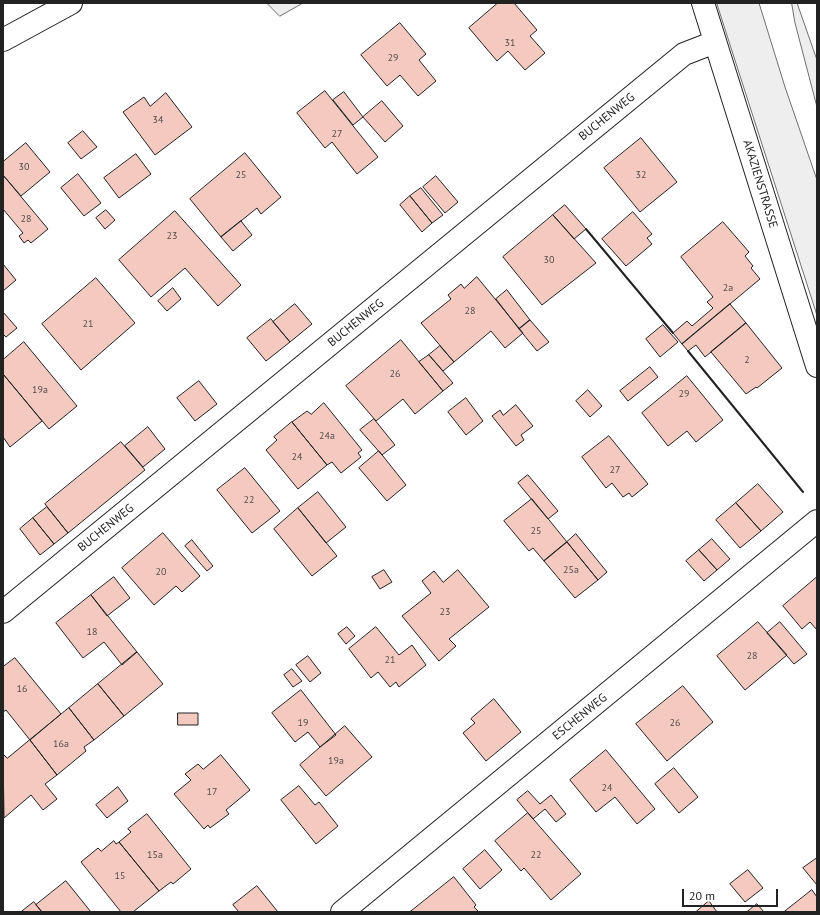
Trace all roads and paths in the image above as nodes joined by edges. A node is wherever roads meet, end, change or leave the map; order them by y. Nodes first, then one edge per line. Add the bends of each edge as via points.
1 (71, 3) edge
2 (703, 3) edge
3 (3, 40) edge
4 (715, 42) junction
5 (817, 366) edge
6 (817, 521) edge
7 (3, 612) edge
8 (342, 912) edge

1 - 3 street
2 - 4 street, AKAZIENSTRASSE
4 - 5 street, AKAZIENSTRASSE
4 - 7 street, BUCHENWEG via 684,54
6 - 8 street, ESCHENWEG

